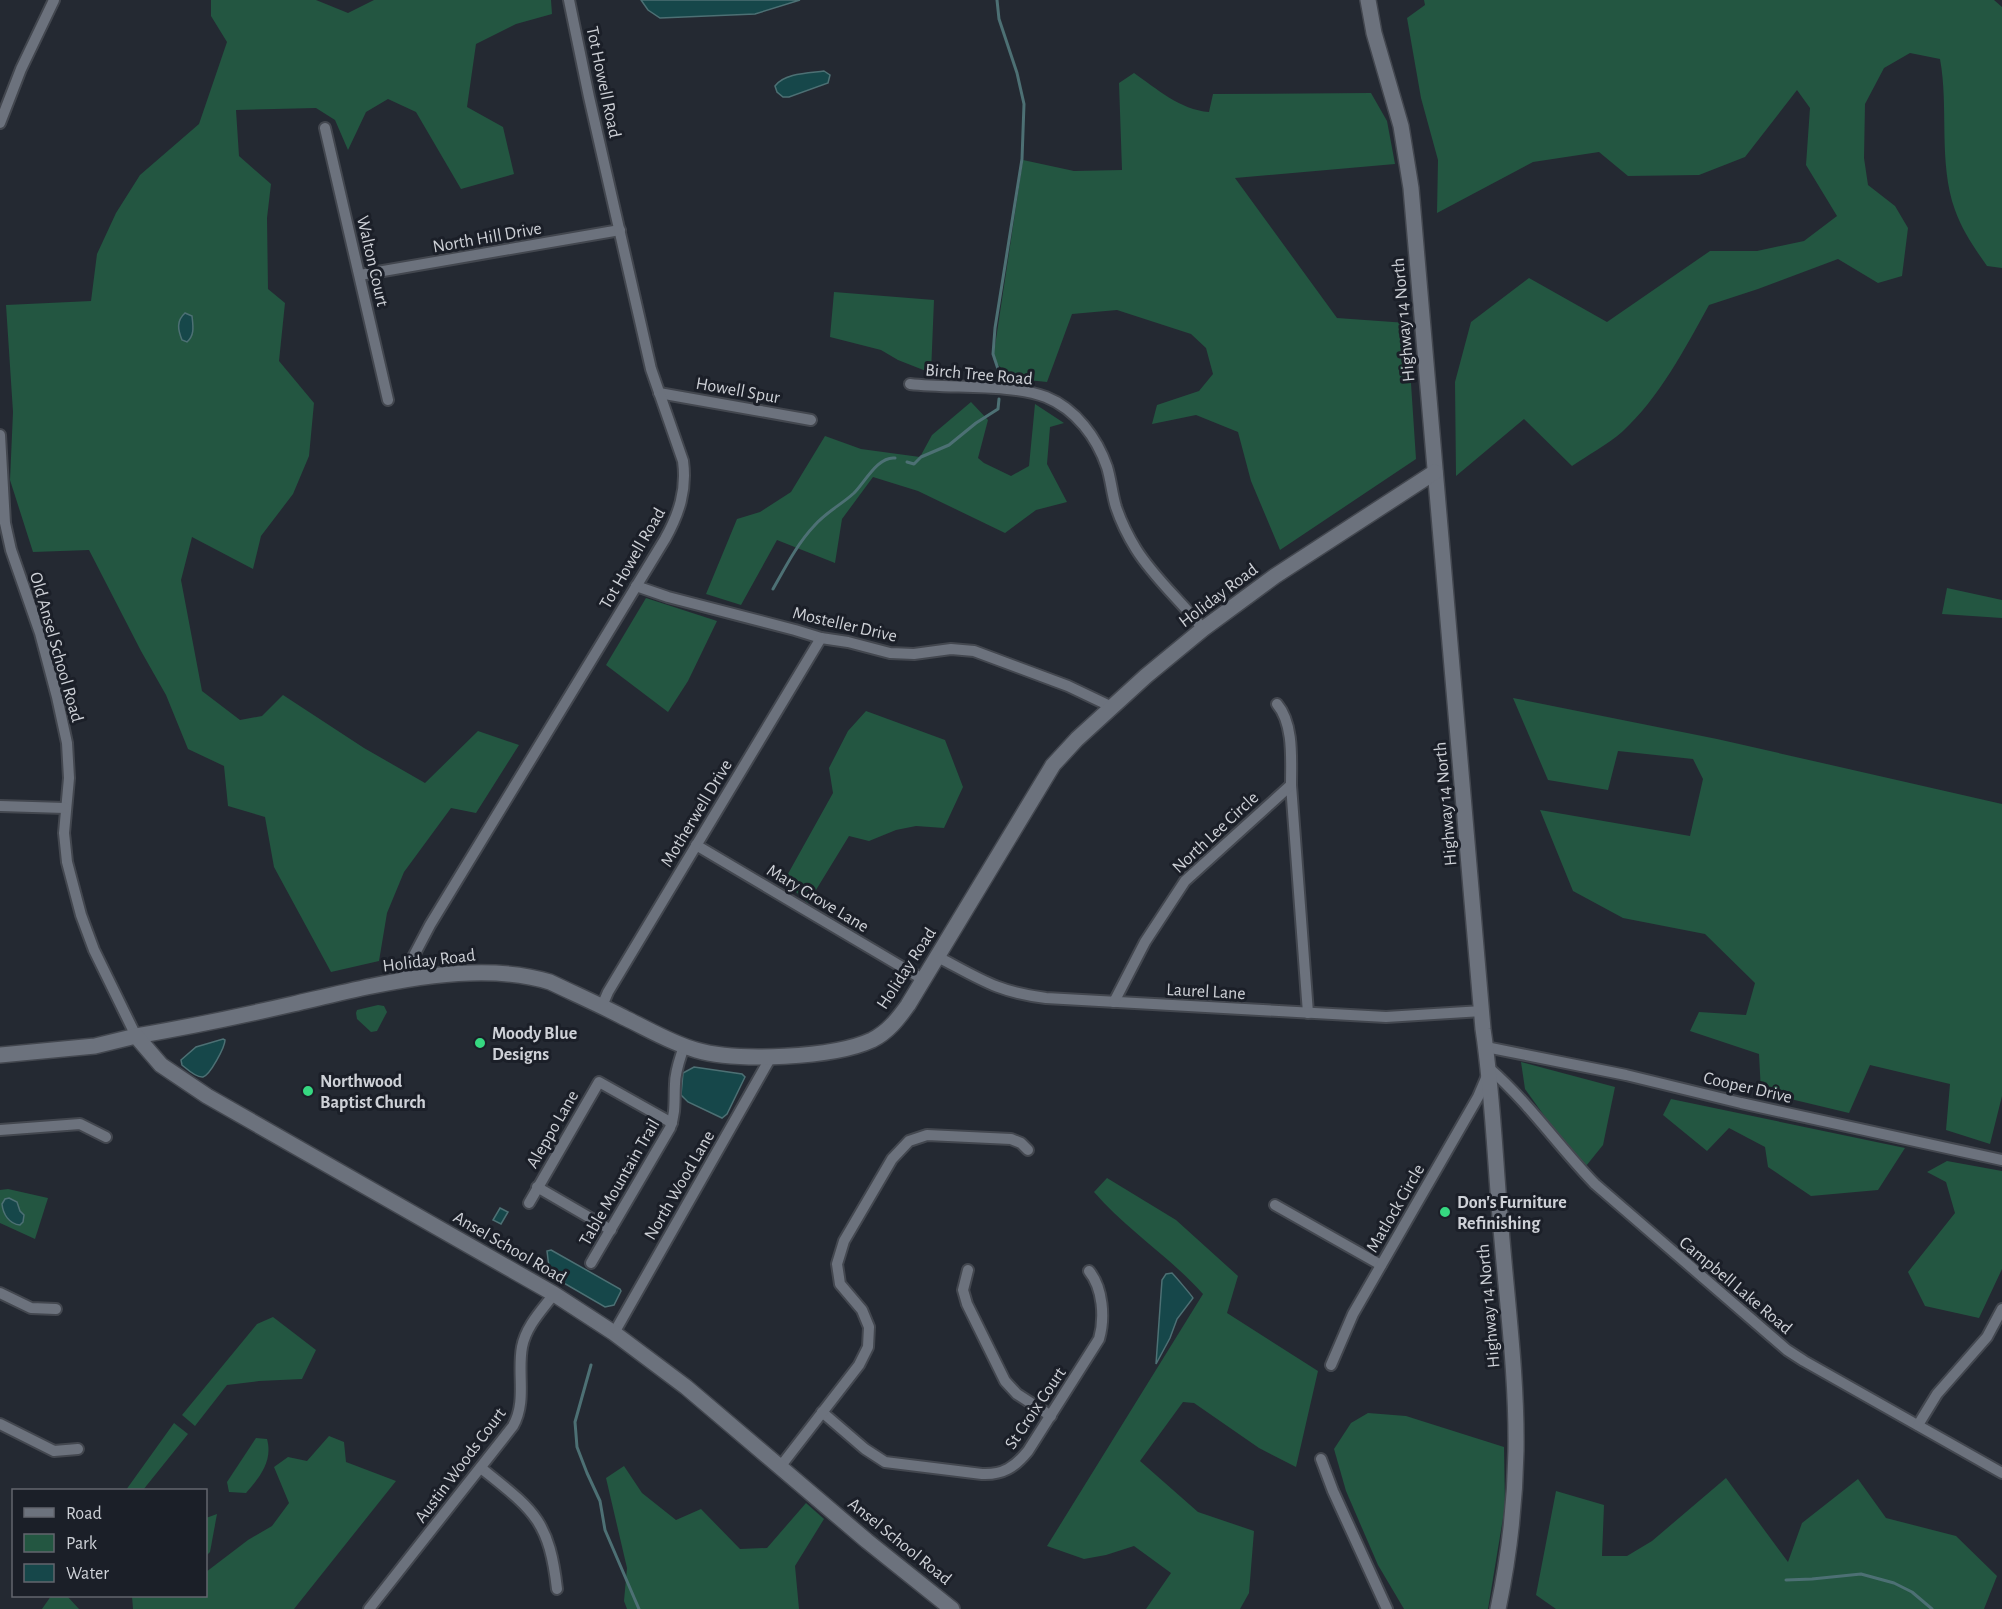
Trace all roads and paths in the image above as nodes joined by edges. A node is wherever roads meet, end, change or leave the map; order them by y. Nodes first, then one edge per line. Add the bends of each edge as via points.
1 (54, 0) edge
2 (569, 0) edge
3 (1368, 0) edge
4 (0, 123) edge
5 (325, 128) dead end
6 (620, 230) junction
7 (360, 275) junction
8 (910, 384) dead end
9 (659, 393) junction
10 (388, 400) dead end
11 (811, 420) dead end
12 (0, 435) edge
13 (1435, 472) junction
14 (636, 586) junction
15 (1203, 629) junction
16 (821, 639) junction
17 (1277, 704) dead end
18 (1112, 707) junction
19 (1291, 785) junction
20 (0, 806) edge
21 (65, 808) junction
22 (696, 845) junction
23 (938, 957) junction
24 (924, 980) junction
25 (400, 982) junction
26 (1114, 1002) junction
27 (602, 1006) junction
28 (1482, 1011) junction
29 (1308, 1013) junction
30 (136, 1036) junction
31 (684, 1046) junction
32 (1486, 1047) junction
33 (0, 1055) edge
34 (772, 1055) junction
35 (1490, 1069) junction
36 (672, 1123) junction
37 (0, 1130) edge
38 (106, 1137) dead end
39 (1028, 1150) dead end
40 (2002, 1160) edge
41 (537, 1187) junction
42 (529, 1203) dead end
43 (1275, 1205) dead end
44 (611, 1230) junction
45 (591, 1263) dead end
46 (1382, 1265) junction
47 (968, 1270) dead end
48 (1089, 1271) dead end
49 (0, 1293) edge
50 (554, 1294) junction
51 (56, 1309) dead end
52 (2002, 1309) edge
53 (614, 1333) junction
54 (1331, 1365) dead end
55 (822, 1412) junction
56 (1051, 1416) junction
57 (0, 1424) edge
58 (1918, 1425) junction
59 (78, 1449) dead end
60 (1322, 1459) dead end
61 (780, 1467) junction
62 (481, 1468) junction
63 (2002, 1473) edge
64 (557, 1589) dead end
65 (369, 1609) edge
66 (952, 1609) edge
67 (1387, 1609) edge
68 (1498, 1609) edge

1 - 4 street
2 - 6 street, Tot Howell Road
3 - 13 street, Highway 14 North via 1408,160
5 - 7 street, Walton Court
6 - 7 street, North Hill Drive
6 - 9 street, Tot Howell Road
7 - 10 street, Walton Court
8 - 15 street, Birch Tree Road via 1025,392 1065,407 1088,431 1100,451 1117,509 1135,547
9 - 11 street, Howell Spur
9 - 14 street, Tot Howell Road via 684,460 684,487 676,520
12 - 21 street, Old Ansel School Road via 3,506 11,550 63,722 69,762
13 - 15 street, Holiday Road via 1275,576
13 - 28 street, Highway 14 North
14 - 16 street, Mosteller Drive
14 - 25 street, Tot Howell Road via 430,925
15 - 18 street, Holiday Road
16 - 18 street, Mosteller Drive via 904,655 951,649 974,651
16 - 22 street, Motherwell Drive
17 - 19 street via 1286,724
18 - 23 street, Holiday Road via 1053,765
19 - 26 street, North Lee Circle via 1185,881 1145,942
19 - 29 street
20 - 21 street
21 - 30 street, Old Ansel School Road via 67,862 81,915
22 - 24 street, Mary Grove Lane
22 - 27 street, Motherwell Drive
23 - 24 street, Holiday Road
23 - 26 street, Laurel Lane via 1011,992
24 - 34 street, Holiday Road via 897,1020 874,1039 829,1051
25 - 27 street, Holiday Road via 467,973 515,973 550,982
25 - 30 street, Holiday Road
26 - 29 street, Laurel Lane
27 - 31 street, Holiday Road
28 - 29 street, Laurel Lane via 1386,1017
28 - 32 street, Highway 14 North
30 - 33 street via 95,1046
30 - 50 street, Ansel School Road via 161,1065 207,1096
31 - 34 street, Holiday Road via 728,1056
31 - 36 street, Table Mountain Trail via 677,1068
32 - 35 street, Highway 14 North
32 - 40 street, Cooper Drive
34 - 53 street, North Wood Lane
35 - 46 street, Matlock Circle via 1478,1097
35 - 58 street, Campbell Lake Road via 1509,1085 1595,1184 1763,1330 1804,1361
35 - 68 street, Highway 14 North via 1516,1450 1509,1550
36 - 41 street, Aleppo Lane via 598,1082
36 - 44 street, Table Mountain Trail
37 - 38 street via 80,1124
39 - 55 street via 1011,1139 933,1134 915,1138 900,1149 838,1255 838,1279 866,1318 870,1337 859,1365
41 - 42 street, Aleppo Lane
41 - 44 street
43 - 46 street
44 - 45 street, Table Mountain Trail
46 - 54 street, Matlock Circle
47 - 56 street via 963,1290 967,1304 1005,1381 1017,1394
48 - 56 street, St Croix Court via 1100,1295 1101,1333
49 - 51 street via 31,1308
50 - 53 street, Ansel School Road
50 - 62 street, Austin Woods Court via 532,1323 522,1346 519,1416
52 - 58 street via 1983,1344 1937,1394
53 - 61 street, Ansel School Road via 686,1387
55 - 56 street, St Croix Court via 885,1462 982,1474 1002,1472 1019,1462
55 - 61 street
57 - 59 street via 54,1451
58 - 63 street, Campbell Lake Road
60 - 67 street
61 - 66 street, Ansel School Road
62 - 64 street via 538,1520 550,1548
62 - 65 street, Austin Woods Court

